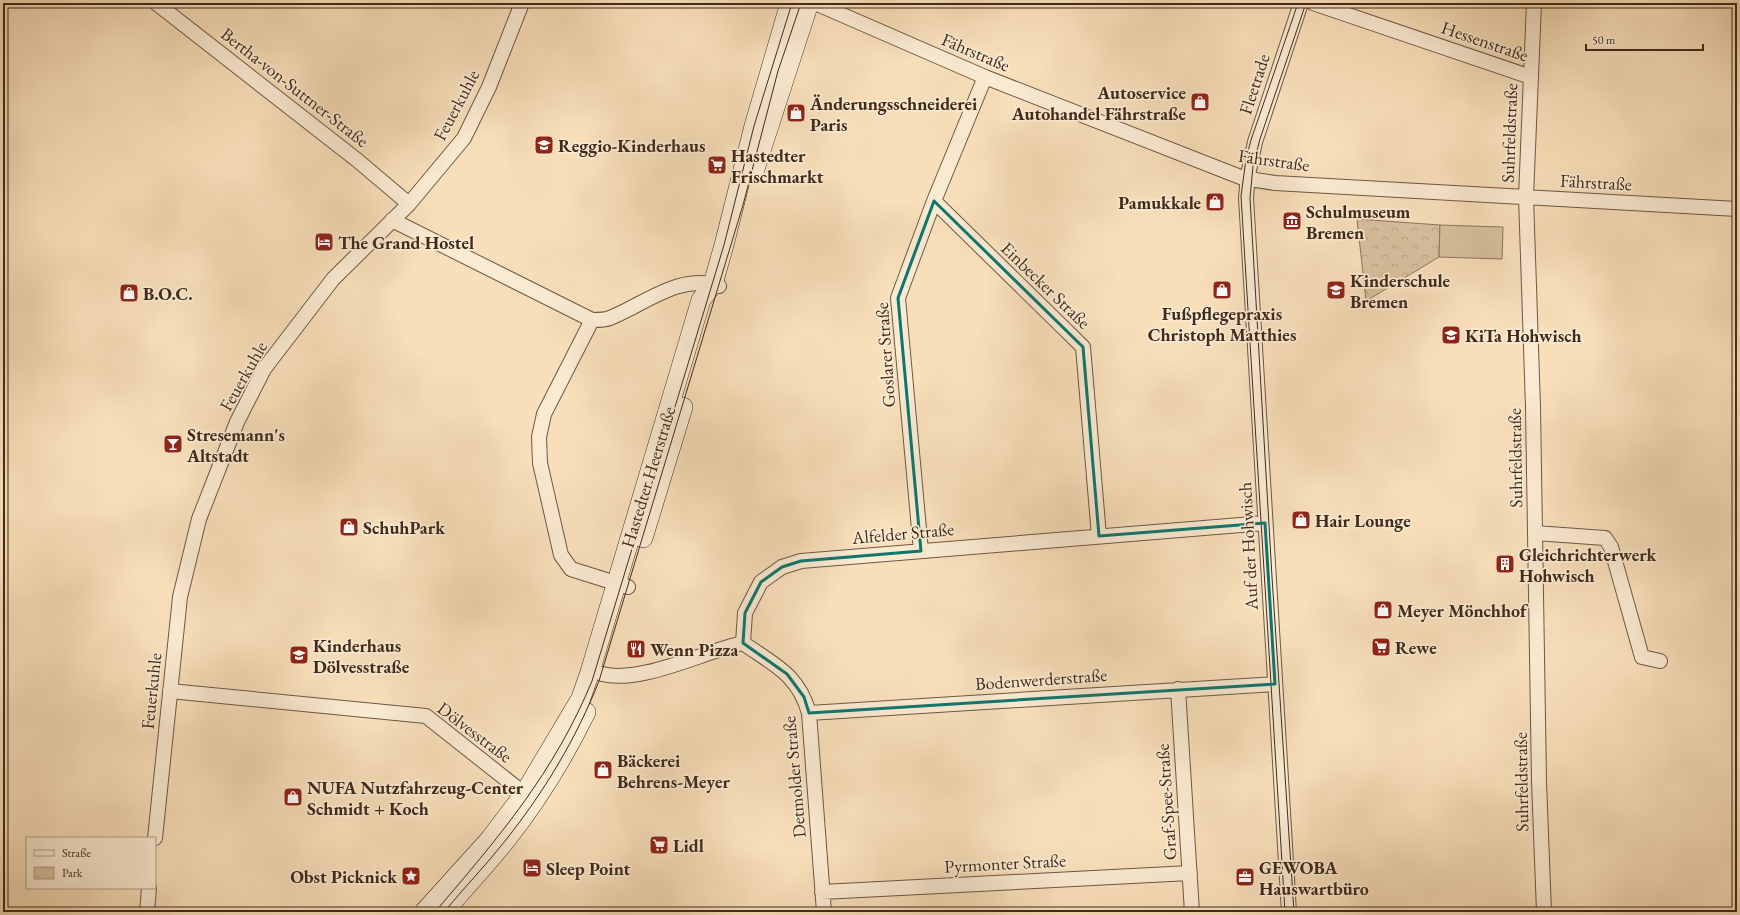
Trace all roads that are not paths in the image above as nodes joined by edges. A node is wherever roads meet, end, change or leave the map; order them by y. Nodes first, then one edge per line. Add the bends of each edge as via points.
1 (156, 3) edge
2 (522, 3) edge
3 (790, 3) edge
4 (809, 3) edge
5 (815, 3) edge
6 (1302, 3) edge
7 (1313, 3) edge
8 (1534, 3) edge
9 (985, 77) junction
10 (1531, 77) junction
11 (1247, 179) junction
12 (1526, 197) junction
13 (934, 200) junction
14 (409, 204) junction
15 (1737, 209) edge
16 (392, 220) junction
17 (716, 285) junction
18 (592, 320) junction
19 (1265, 523) junction
20 (1535, 533) junction
21 (1099, 536) junction
22 (921, 551) junction
23 (622, 585) junction
24 (744, 643) junction
25 (1660, 661) dead end
26 (602, 674) junction
27 (1275, 684) junction
28 (1178, 690) junction
29 (170, 691) junction
30 (809, 713) junction
31 (529, 798) junction
32 (155, 837) edge
33 (1190, 873) junction
34 (149, 889) edge
35 (822, 892) junction
36 (147, 912) edge
37 (424, 912) edge
38 (444, 912) edge
39 (824, 912) edge
40 (1192, 912) edge
41 (1289, 912) edge
42 (1544, 912) edge

1 - 14 street, Bertha-von-Suttner-Straße via 357,160
2 - 14 street, Feuerkuhle via 489,87 464,138
3 - 17 street, Hastedter Heerstraße via 754,126
4 - 17 street, Hastedter Heerstraße
5 - 9 street, Fährstraße
6 - 11 street, Fleetrade via 1255,142
7 - 10 street, Hessenstraße
8 - 10 street, Suhrfeldstraße
9 - 11 street, Fährstraße
9 - 13 street, Goslarer Straße
10 - 12 street, Suhrfeldstraße
11 - 12 street, Fährstraße via 1275,183
11 - 19 street, Auf der Hohwisch via 1246,217
12 - 15 street, Fährstraße
12 - 20 street, Suhrfeldstraße
13 - 21 street, Einbecker Straße via 1083,347
13 - 22 street, Goslarer Straße via 898,298
14 - 16 street, Feuerkuhle
16 - 18 street
16 - 29 street, Feuerkuhle via 323,291 264,369 237,422 199,519 180,597
17 - 18 street via 695,282 680,286 609,318
17 - 23 street, Hastedter Heerstraße
18 - 23 street via 544,414 540,437 540,463 561,555 571,569
19 - 21 street, Alfelder Straße
19 - 27 street, Auf der Hohwisch
20 - 25 street via 1605,538 1611,547 1642,658
20 - 42 street, Suhrfeldstraße
21 - 22 street, Alfelder Straße
22 - 24 street, Alfelder Straße via 801,561 782,567 761,582 745,613
23 - 26 street, Hastedter Heerstraße
23 - 31 street, Hastedter Heerstraße via 580,698
24 - 26 street via 638,675
24 - 30 street, Detmolder Straße via 797,684
26 - 31 street, Hastedter Heerstraße via 580,724
27 - 28 street, Bodenwerderstraße
27 - 41 street, Auf der Hohwisch
28 - 30 street, Bodenwerderstraße
28 - 33 street, Graf-Spee-Straße
29 - 31 street, Dölvesstraße via 426,716
29 - 32 street, Feuerkuhle
30 - 35 street, Detmolder Straße
31 - 37 street, Hastedter Heerstraße
31 - 38 street, Hastedter Heerstraße via 490,859
33 - 35 street, Pyrmonter Straße
33 - 40 street, Graf-Spee-Straße
34 - 36 street
35 - 39 street, Detmolder Straße

